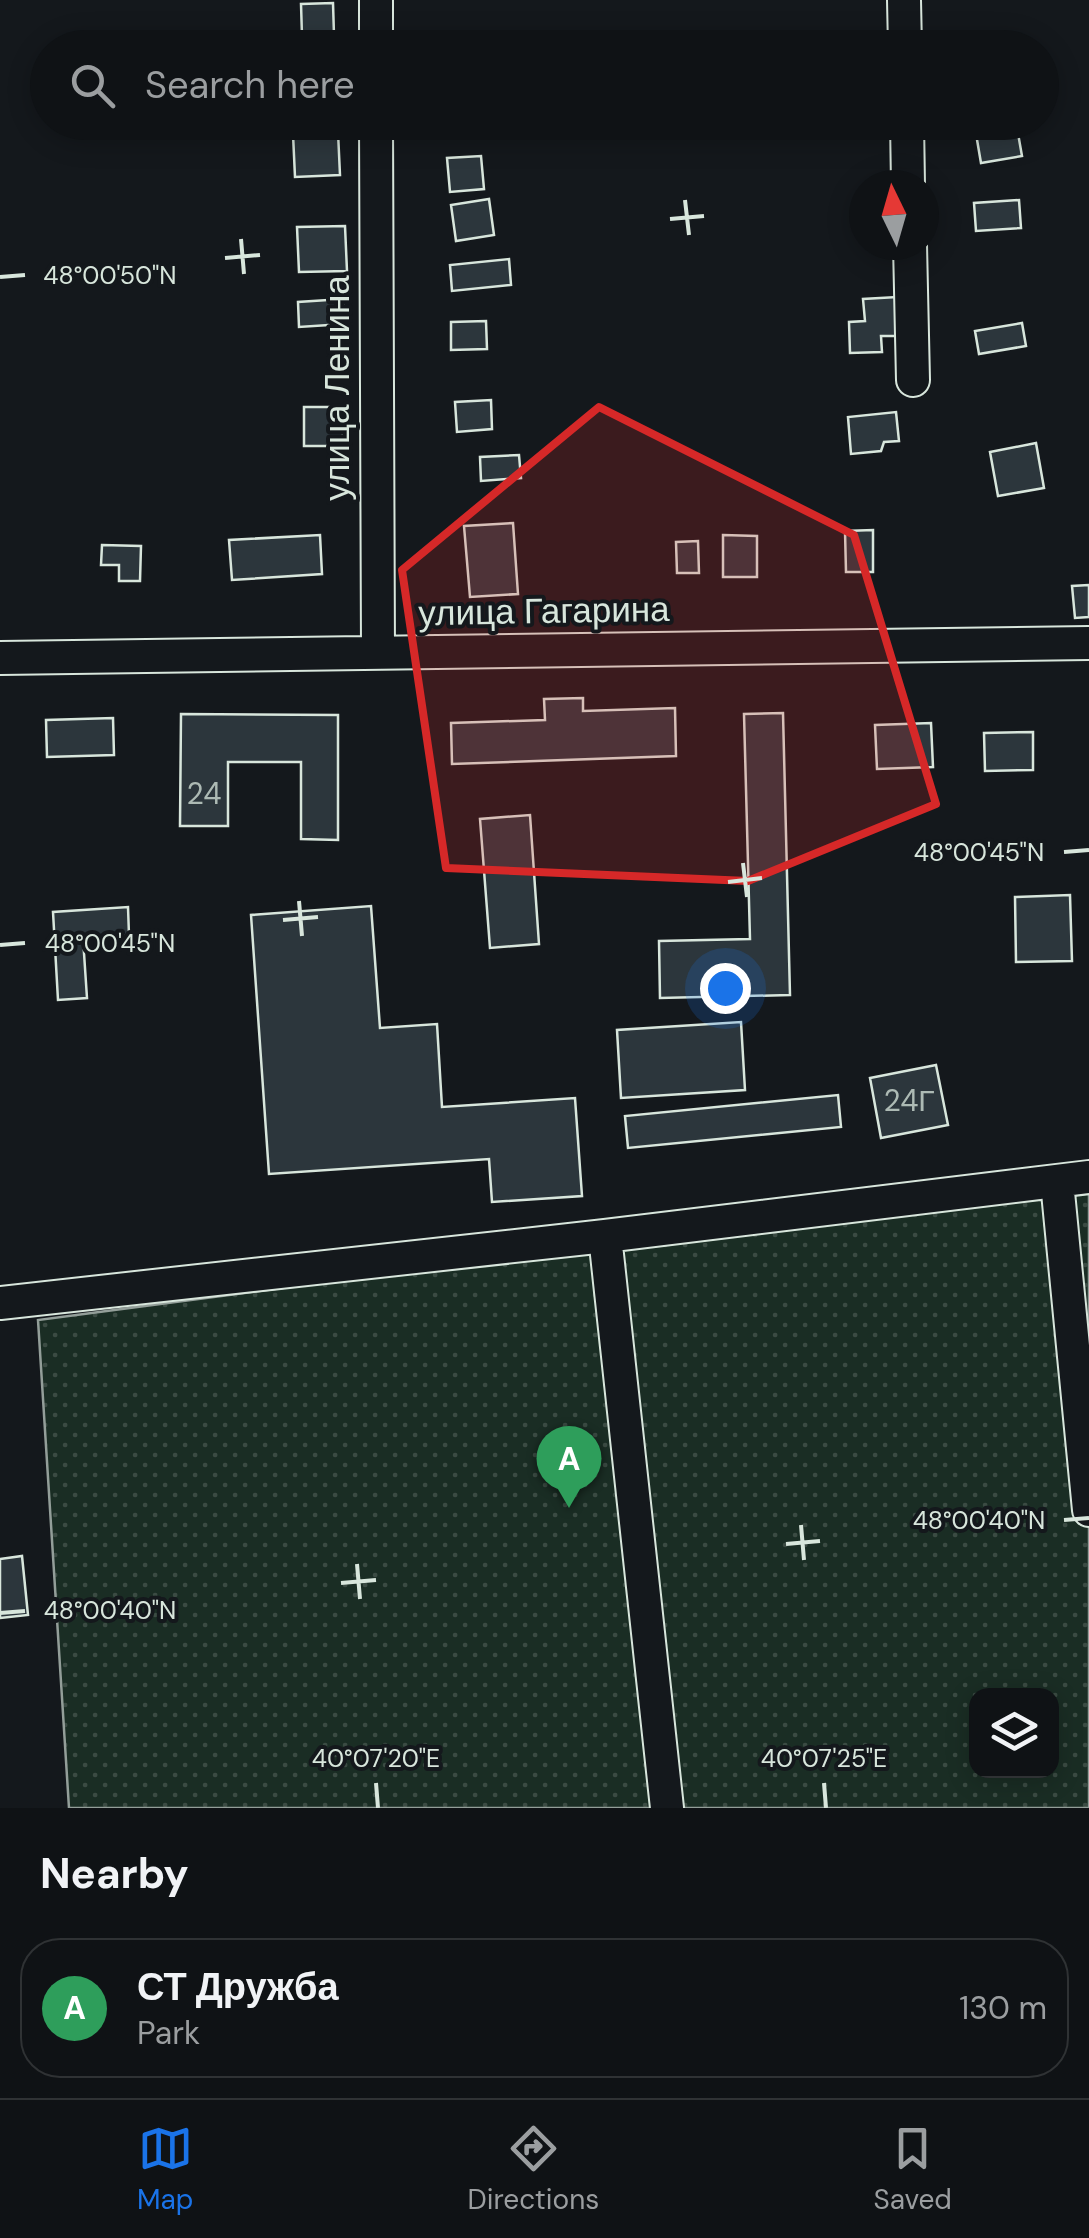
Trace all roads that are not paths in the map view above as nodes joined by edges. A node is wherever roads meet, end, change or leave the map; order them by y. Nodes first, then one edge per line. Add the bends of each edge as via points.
1 (376, 0) edge
2 (904, 0) edge
3 (376, 30) edge
4 (905, 30) edge
5 (376, 140) edge
6 (907, 140) edge
7 (908, 170) edge
8 (910, 260) edge
9 (913, 380) dead end
10 (1089, 643) edge
11 (378, 653) junction
12 (0, 658) edge
13 (1073, 1179) edge
14 (606, 1236) junction
15 (0, 1302) edge
16 (1089, 1510) edge
17 (667, 1808) edge

1 - 3 street
2 - 4 street
5 - 11 street, улица Ленина
6 - 7 street
8 - 9 street
10 - 11 street, улица Гагарина
11 - 12 street, улица Гагарина
13 - 14 street
13 - 16 street
14 - 15 street
14 - 17 street

